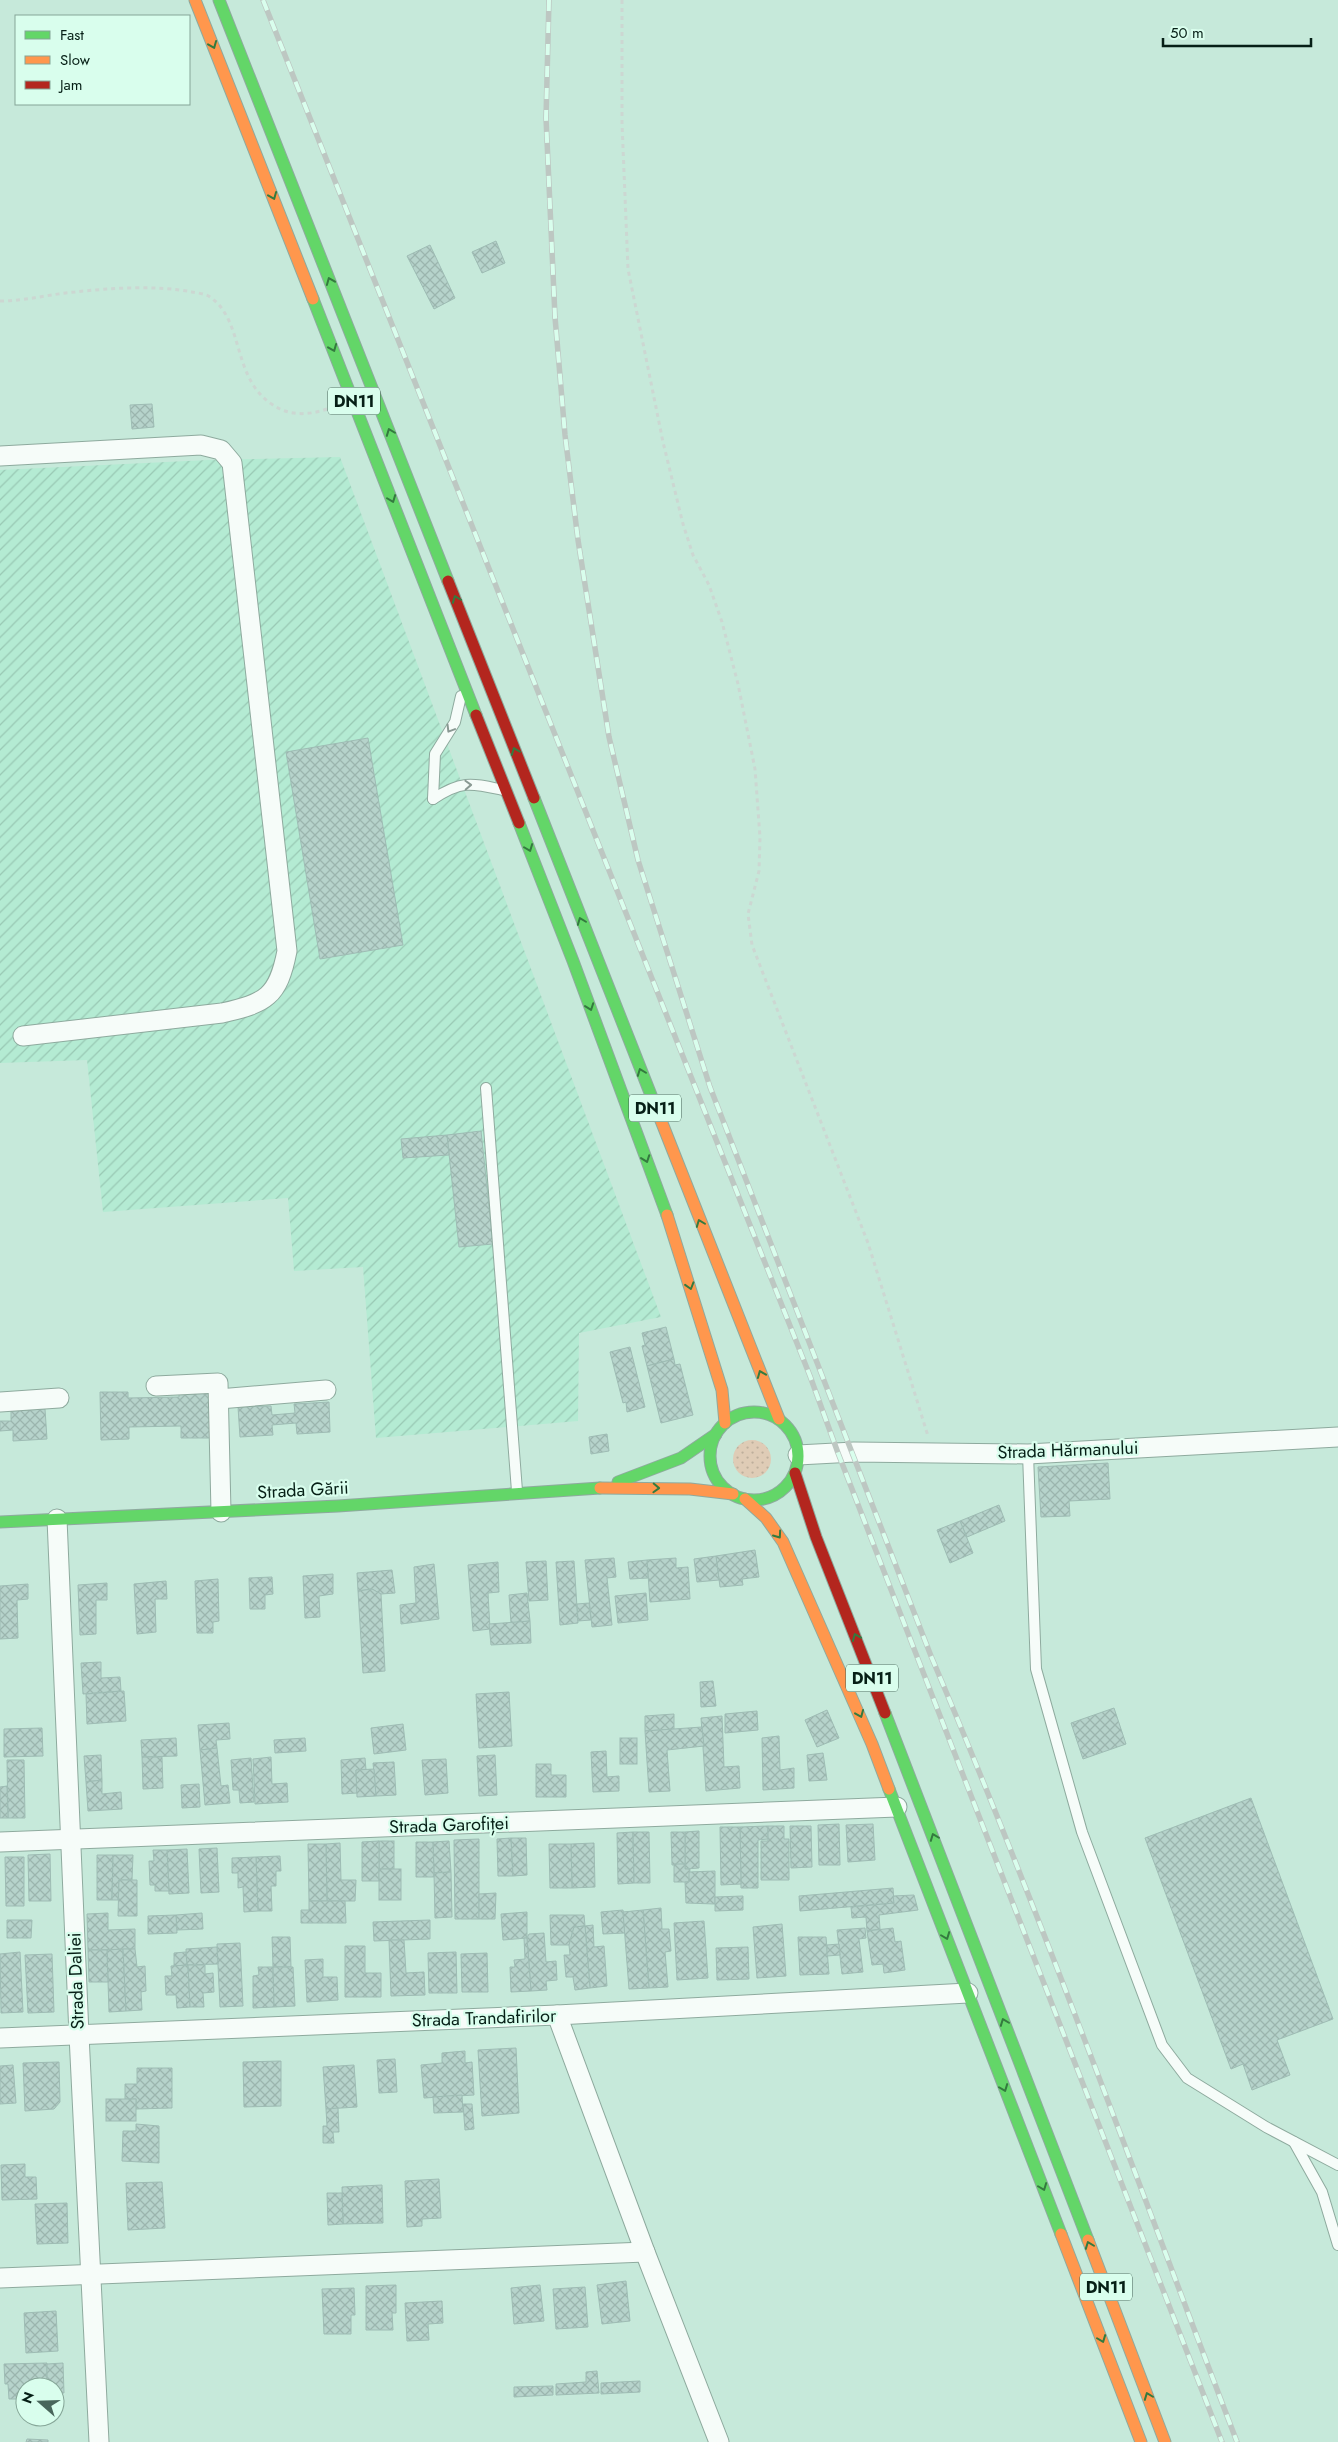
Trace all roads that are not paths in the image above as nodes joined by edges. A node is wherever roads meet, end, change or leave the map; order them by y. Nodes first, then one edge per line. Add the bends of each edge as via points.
1 (195, 0) edge
2 (219, 0) edge
3 (0, 456) edge
4 (464, 682) junction
5 (507, 791) junction
6 (23, 1036) dead end
7 (486, 1088) dead end
8 (156, 1386) dead end
9 (326, 1390) dead end
10 (59, 1398) dead end
11 (218, 1399) junction
12 (0, 1402) edge
13 (779, 1419) junction
14 (725, 1423) junction
15 (716, 1434) junction
16 (1338, 1437) edge
17 (1028, 1454) junction
18 (796, 1464) junction
19 (607, 1487) junction
20 (517, 1493) junction
21 (733, 1494) junction
22 (746, 1499) junction
23 (221, 1512) junction
24 (57, 1519) junction
25 (0, 1522) edge
26 (897, 1807) junction
27 (70, 1839) junction
28 (0, 1842) edge
29 (968, 1993) junction
30 (557, 2015) junction
31 (78, 2035) junction
32 (0, 2038) edge
33 (1293, 2141) junction
34 (1338, 2165) edge
35 (1338, 2245) edge
36 (645, 2252) junction
37 (91, 2274) junction
38 (0, 2278) edge
39 (99, 2442) edge
40 (719, 2442) edge
41 (1141, 2442) edge
42 (1165, 2442) edge

1 -> 4 main road, DN11
13 -> 2 main road, DN11
3 - 6 street via 201,445 221,450 232,463 287,952 283,974 274,991 254,1006
4 - 5 main road, DN11
4 -> 5 lane via 455,722 435,754 433,799 453,786 473,784
5 -> 14 main road, DN11 via 676,1239 722,1390
7 - 20 lane
8 - 11 street via 218,1383
9 - 11 street
10 - 12 street
11 - 23 street
13 - 14 main road, DN11 via 766,1413 751,1412 737,1415
13 - 18 main road, DN11 via 796,1441
14 - 15 main road, DN11
15 - 19 main road via 681,1458
15 - 21 main road, DN11 via 711,1448 712,1468 722,1486
16 - 17 street, Strada Hărmanului
17 - 18 street, Strada Hărmanului via 854,1452
17 - 33 lane via 1036,1669 1082,1832 1162,2045 1187,2078
18 - 22 main road, DN11 via 787,1486 775,1495
42 -> 18 main road, DN11 via 816,1537
19 - 20 main road, Strada Gării
19 -> 21 main road via 696,1489
20 - 23 main road, Strada Gării
21 - 22 main road, DN11
22 -> 26 main road, DN11 via 766,1518 783,1542 830,1643
23 - 24 main road, Strada Gării
24 - 25 main road, Strada Gării
24 - 27 street, Strada Daliei
26 - 27 street, Strada Garofiței
26 -> 29 main road, DN11
27 - 28 street, Strada Garofiței
27 - 31 street, Strada Daliei
29 - 30 street, Strada Trandafirilor
29 -> 41 main road, DN11
30 - 31 street, Strada Trandafirilor
30 - 36 street
31 - 32 street, Strada Trandafirilor
31 - 37 street, Strada Daliei
33 - 34 lane
33 - 35 lane via 1322,2192
36 - 37 street
36 - 40 street
37 - 38 street
37 - 39 street, Strada Daliei

